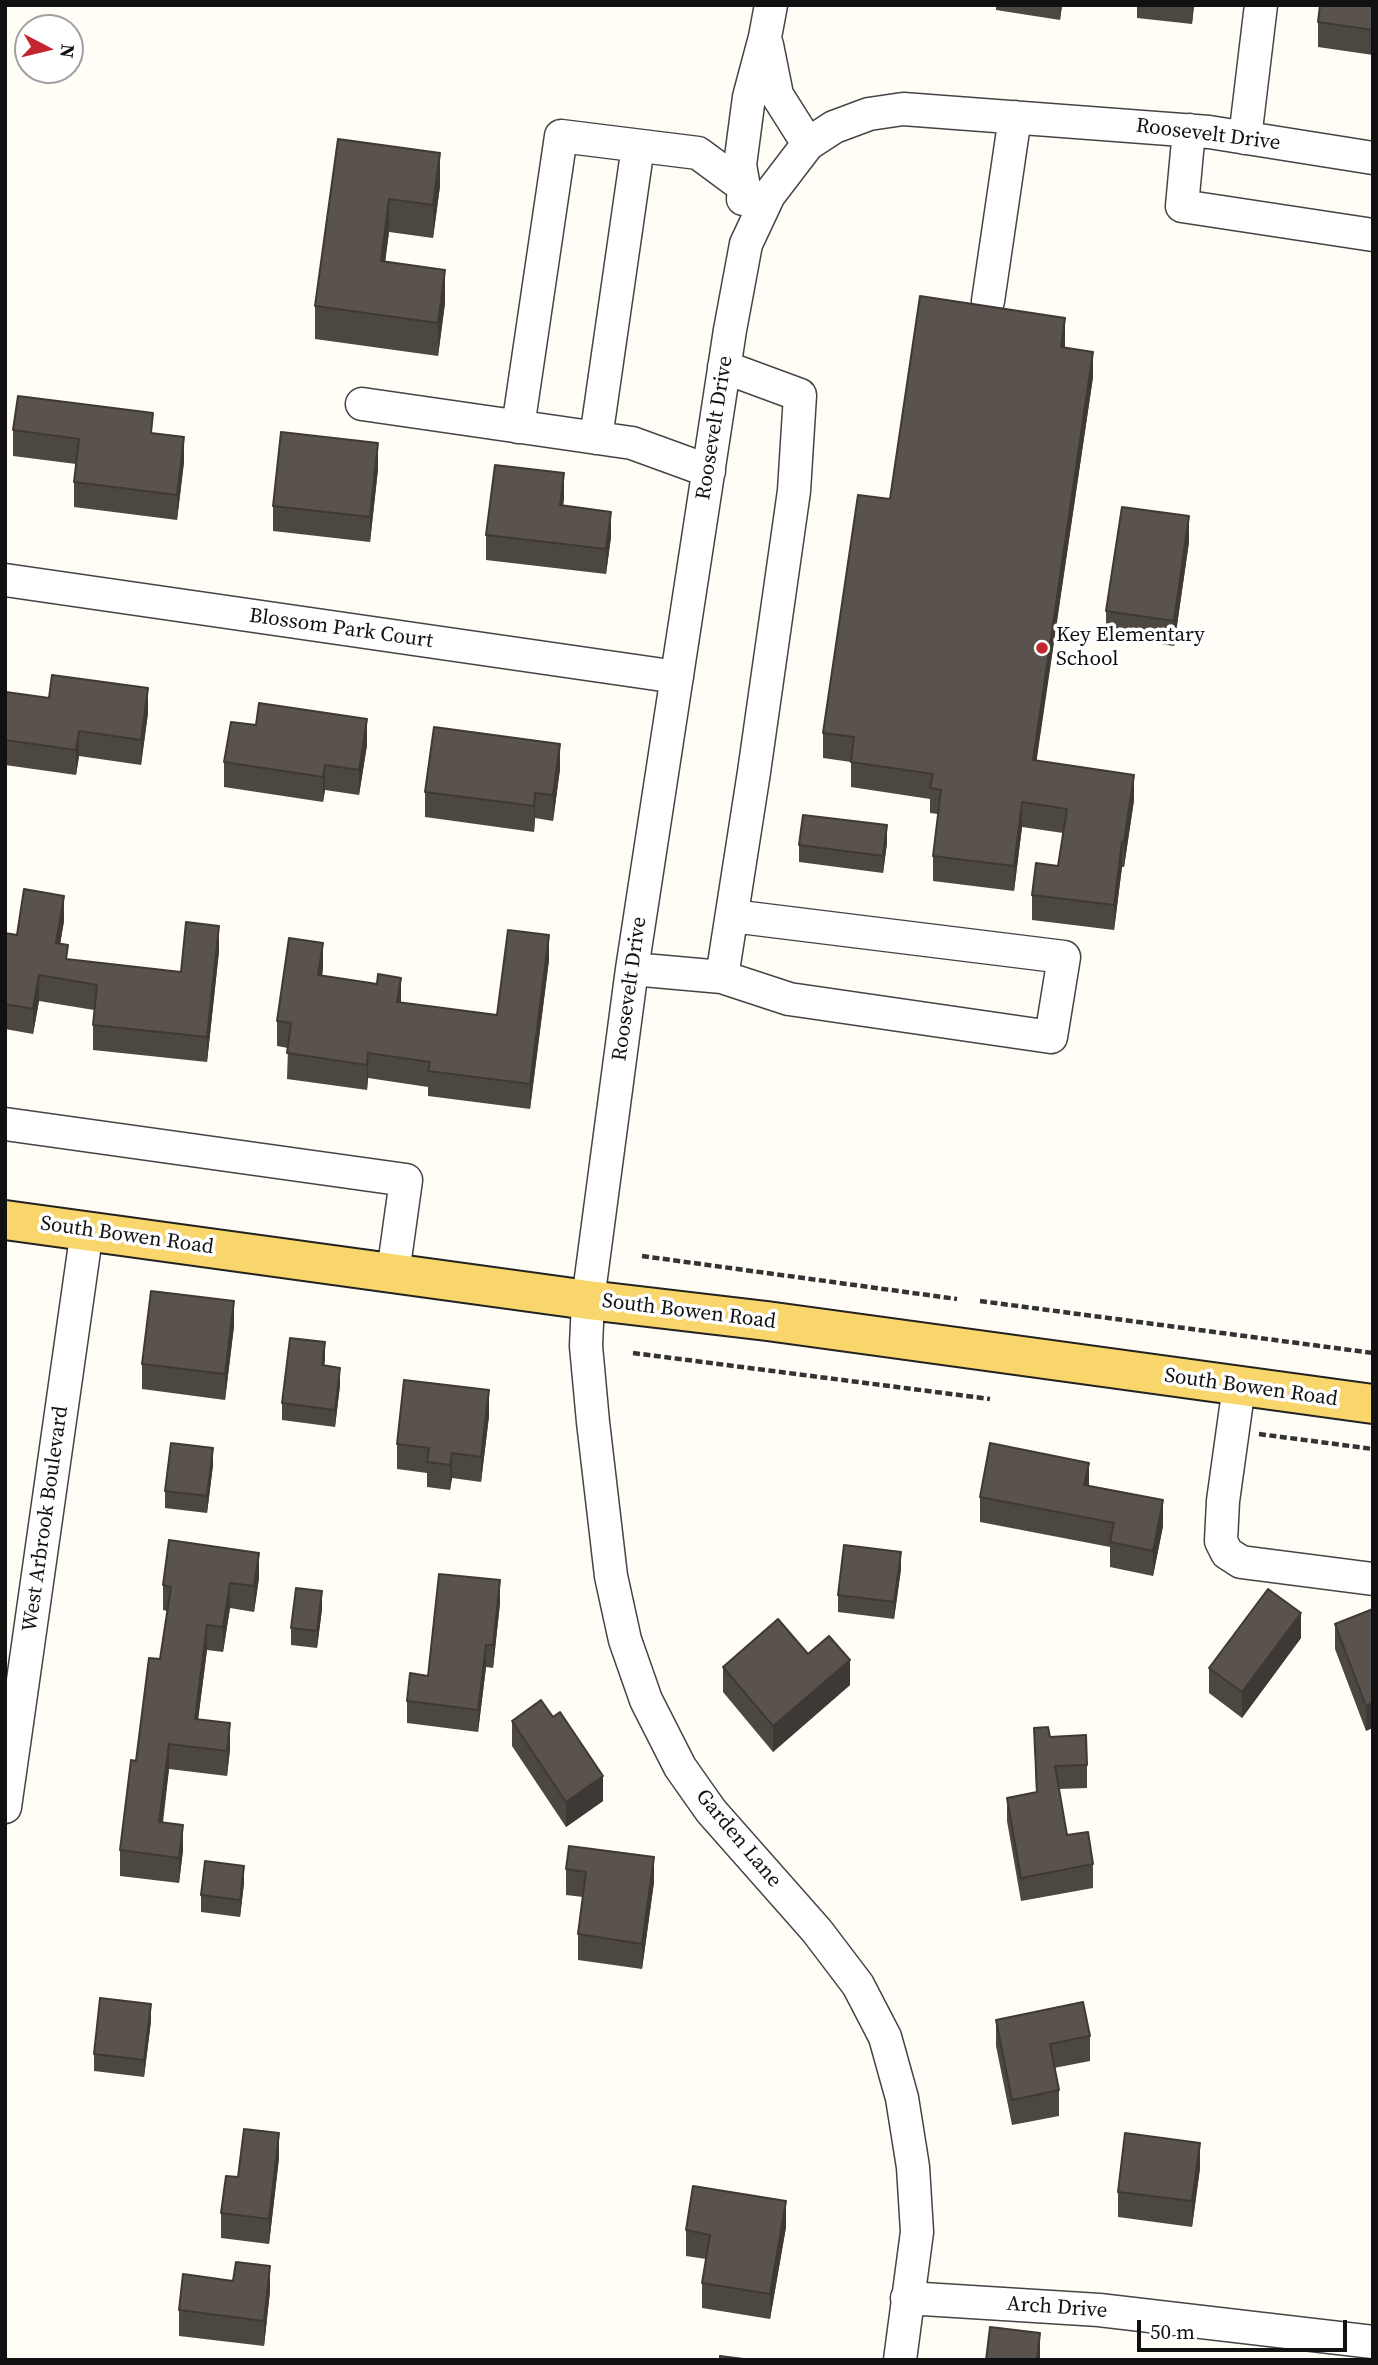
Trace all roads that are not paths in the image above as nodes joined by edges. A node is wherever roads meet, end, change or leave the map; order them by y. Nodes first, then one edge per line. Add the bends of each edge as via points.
1 (771, 5) edge
2 (1261, 5) edge
3 (765, 37) junction
4 (1015, 117) junction
5 (1189, 131) junction
6 (1245, 138) junction
7 (808, 144) junction
8 (638, 146) junction
9 (1373, 158) edge
10 (744, 187) junction
11 (1373, 236) edge
12 (746, 244) junction
13 (988, 301) dead end
14 (724, 367) junction
15 (362, 404) dead end
16 (518, 427) junction
17 (596, 438) junction
18 (709, 471) junction
19 (5, 580) edge
20 (677, 677) junction
21 (732, 916) junction
22 (632, 969) junction
23 (722, 977) junction
24 (5, 1124) edge
25 (5, 1220) edge
26 (87, 1230) junction
27 (393, 1273) junction
28 (588, 1300) junction
29 (1239, 1386) junction
30 (1373, 1404) edge
31 (1373, 1579) edge
32 (5, 1807) edge
33 (907, 2298) junction
34 (1373, 2342) edge
35 (900, 2360) edge

1 - 3 street
2 - 6 street
3 - 7 street via 777,95
3 - 10 street via 749,97 740,165
4 - 5 street, Roosevelt Drive
4 - 7 street, Roosevelt Drive via 903,109 869,114 834,127
4 - 13 street
5 - 6 street, Roosevelt Drive
5 - 11 street via 1182,206
6 - 9 street, Roosevelt Drive
7 - 12 street, Roosevelt Drive via 769,195
8 - 10 street via 698,153
8 - 16 street via 561,136
8 - 17 street
10 - 12 street
12 - 14 street, Roosevelt Drive
14 - 18 street, Roosevelt Drive
14 - 21 street via 800,395 794,491
15 - 16 street
16 - 17 street
17 - 18 street via 632,443
18 - 20 street, Roosevelt Drive
19 - 20 street, Blossom Park Court
20 - 22 street, Roosevelt Drive
21 - 23 street
21 - 23 street via 1064,957 1051,1037 789,999
22 - 23 street
22 - 28 street, Roosevelt Drive
24 - 27 street via 406,1180
25 - 26 main road, South Bowen Road
26 - 27 main road, South Bowen Road
26 - 32 street, West Arbrook Boulevard
27 - 28 main road, South Bowen Road
28 - 29 main road, South Bowen Road
28 - 33 street, Garden Lane via 586,1346 593,1422 611,1576 625,1640 646,1700 680,1767 711,1811 817,1931 858,1985 885,2038 902,2098 913,2167 917,2232
29 - 30 main road, South Bowen Road
29 - 31 street via 1223,1501 1221,1541 1227,1553 1241,1562
33 - 34 street, Arch Drive via 1099,2310
33 - 35 street, Garden Lane

